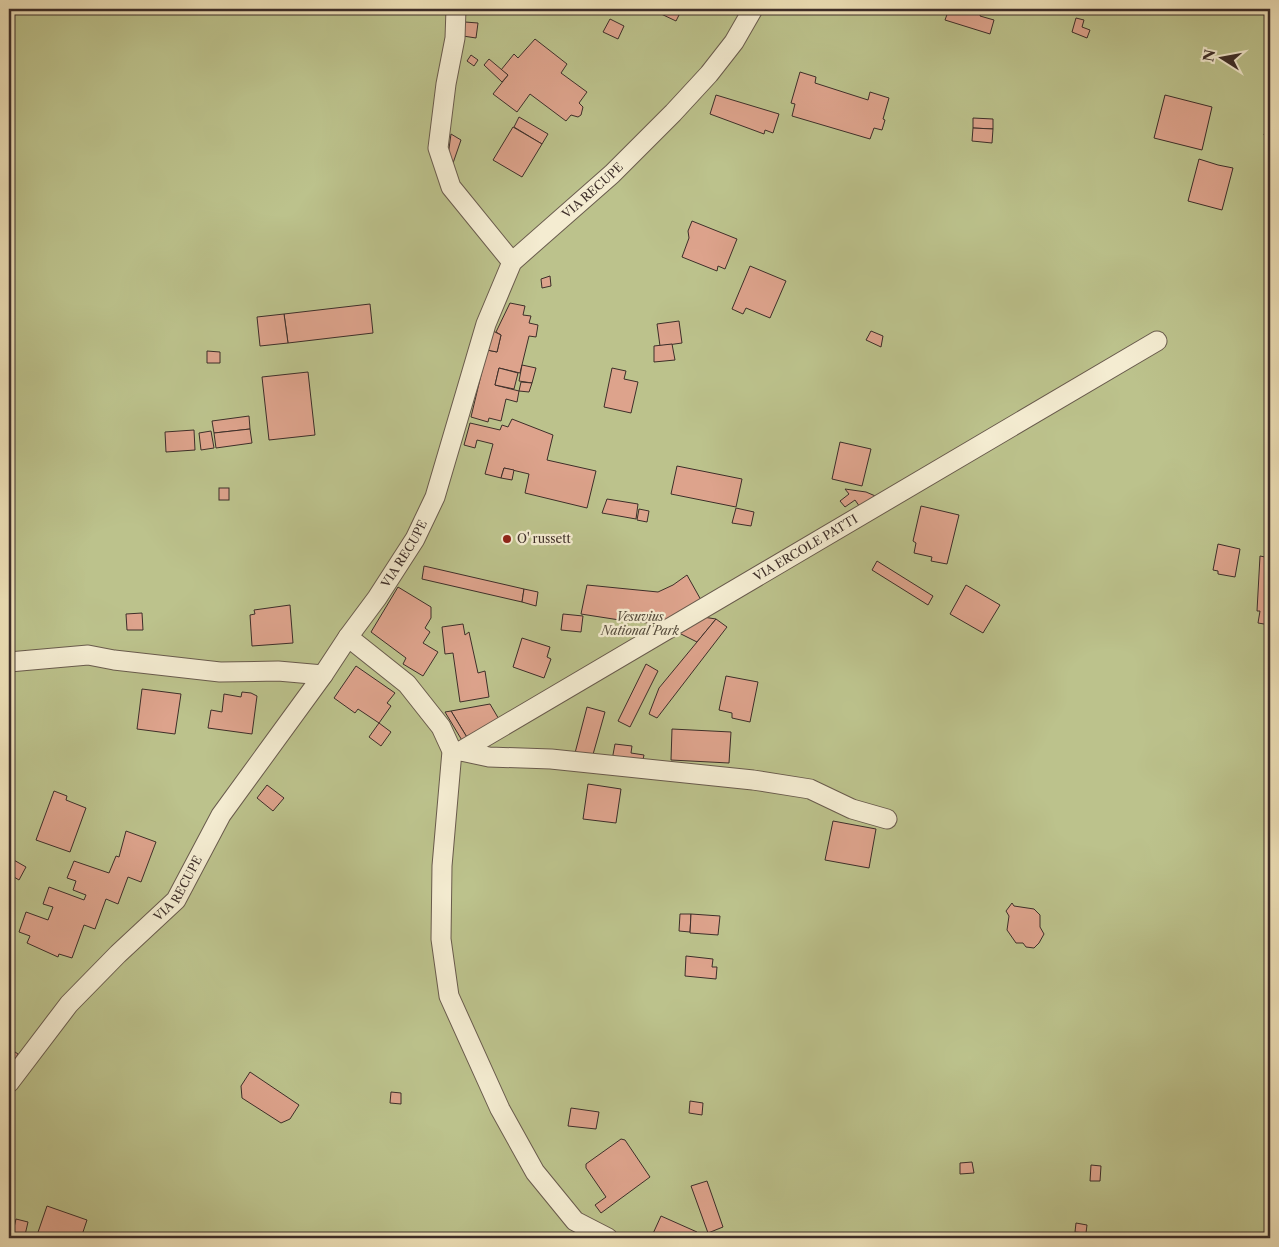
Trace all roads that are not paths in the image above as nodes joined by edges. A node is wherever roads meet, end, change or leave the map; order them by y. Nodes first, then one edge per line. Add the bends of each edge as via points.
1 (456, 9) edge
2 (753, 9) edge
3 (512, 262) junction
4 (1157, 341) dead end
5 (348, 637) junction
6 (9, 662) edge
7 (323, 675) junction
8 (457, 751) junction
9 (887, 818) dead end
10 (9, 1083) edge
11 (608, 1238) edge

1 - 3 street via 455,38 438,148 452,187
2 - 3 street, VIA RECUPE via 734,42 673,113 612,174
3 - 5 street, VIA RECUPE via 486,324 435,498 415,539
4 - 8 street, VIA ERCOLE PATTI
5 - 7 street, VIA RECUPE
5 - 8 street via 407,684
6 - 7 street via 88,655 220,672 278,671
7 - 10 street, VIA RECUPE via 221,815 176,900 69,1004
8 - 9 street via 489,757 551,759 810,788 852,809
8 - 11 street via 442,866 441,930 449,996 500,1109 535,1172 575,1221

